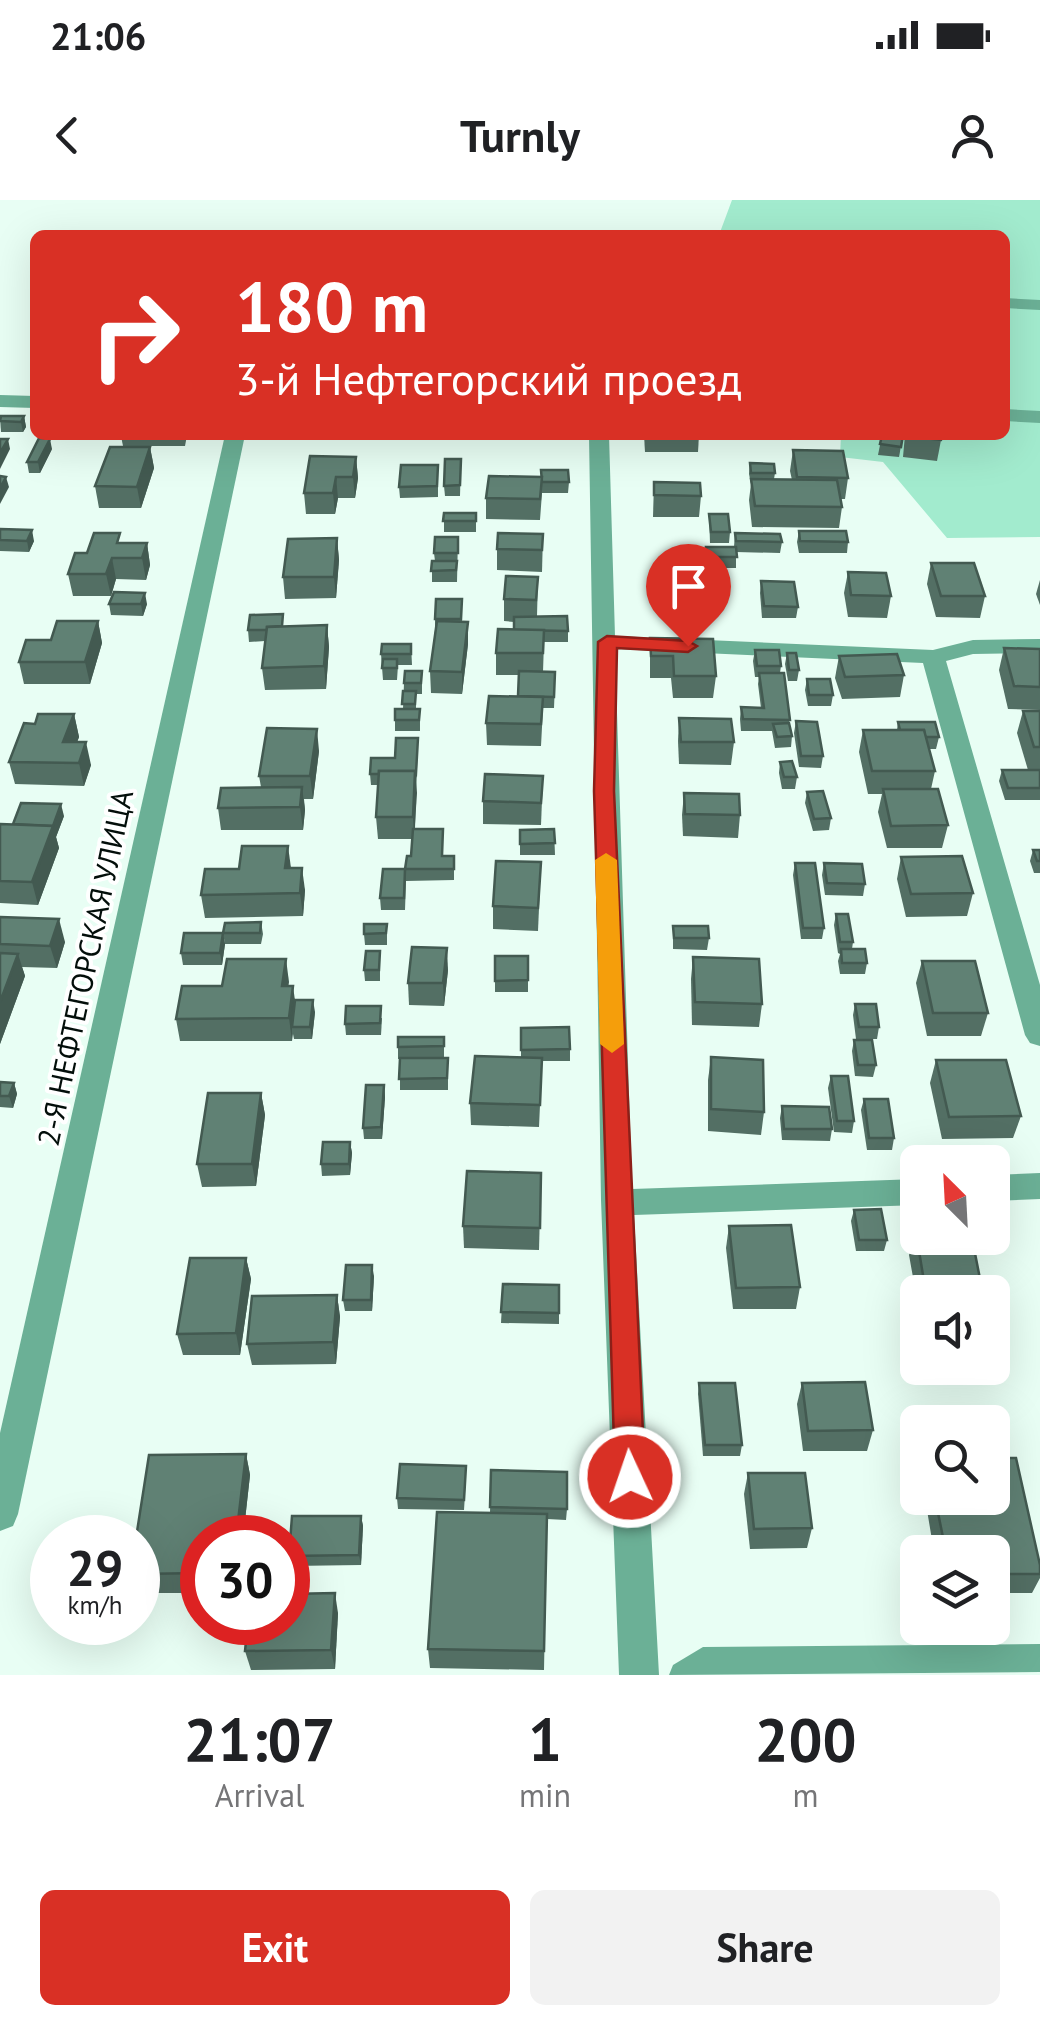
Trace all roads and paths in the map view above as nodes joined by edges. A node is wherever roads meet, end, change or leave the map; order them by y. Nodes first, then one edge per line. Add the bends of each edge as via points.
1 (1010, 303) edge
2 (1040, 305) edge
3 (30, 398) edge
4 (1, 401) edge
5 (1010, 415) edge
6 (1040, 417) edge
7 (235, 440) edge
8 (600, 440) edge
9 (607, 642) junction
10 (1040, 646) edge
11 (933, 658) junction
12 (1040, 1035) edge
13 (1040, 1186) edge
14 (1010, 1187) edge
15 (900, 1193) edge
16 (617, 1200) junction
17 (0, 1514) edge
18 (1040, 1658) edge
19 (640, 1675) edge
20 (683, 1675) edge

1 - 2 street
3 - 4 street
5 - 6 street
7 - 17 street, 2-Я НЕФТЕГОРСКАЯ УЛИЦА
8 - 9 street
9 - 11 street
9 - 16 street via 604,791
10 - 11 street via 972,646
11 - 12 street
13 - 14 street
15 - 16 street
16 - 19 street
18 - 20 lane via 702,1661

